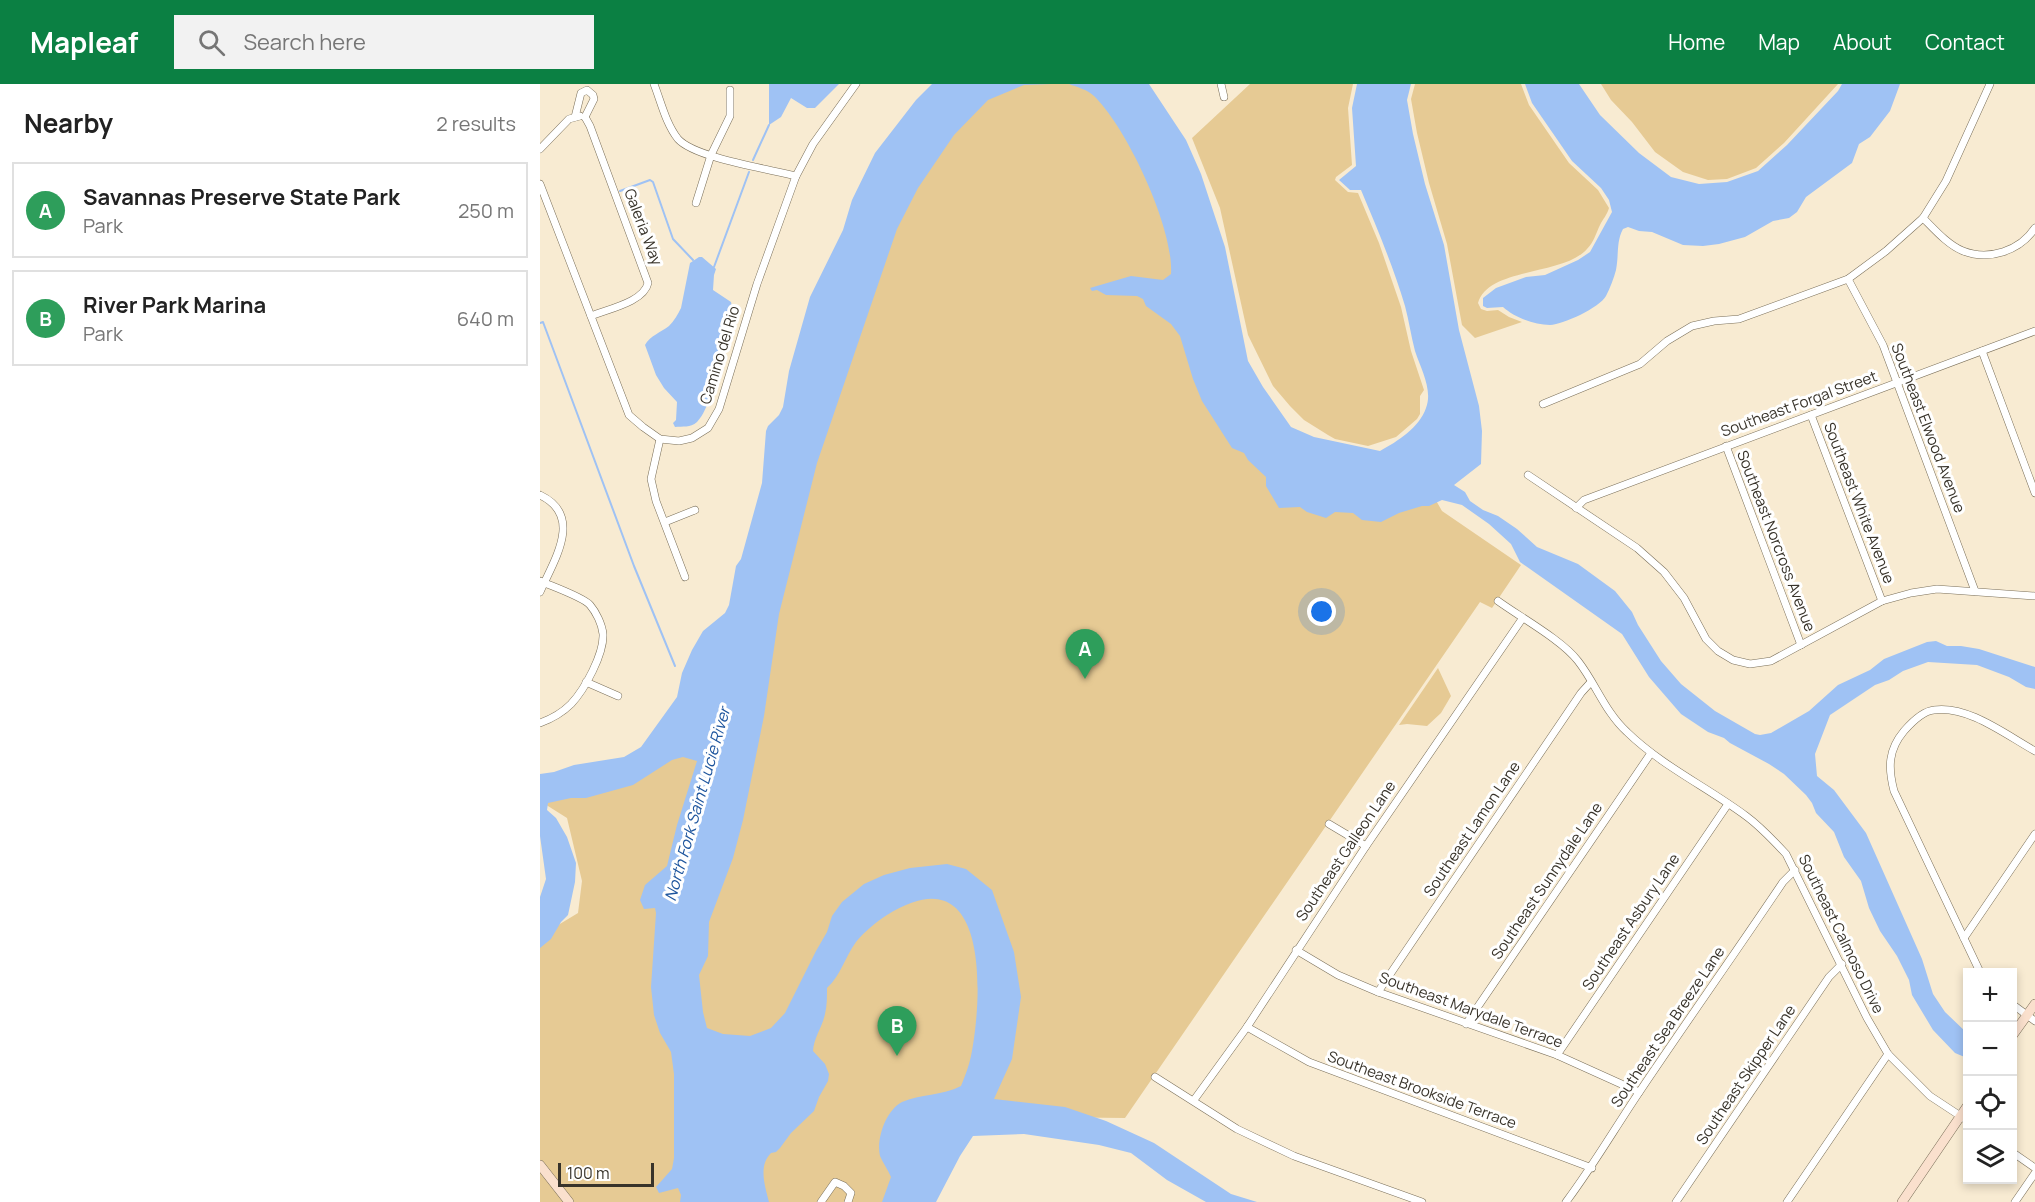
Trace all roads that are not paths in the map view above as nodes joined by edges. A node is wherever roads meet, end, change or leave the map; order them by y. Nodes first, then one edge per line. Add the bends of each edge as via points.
1 (654, 84) edge
2 (856, 84) edge
3 (1221, 84) edge
4 (1990, 84) edge
5 (730, 90) dead end
6 (1224, 97) dead end
7 (575, 117) junction
8 (585, 117) junction
9 (540, 149) edge
10 (711, 155) junction
11 (796, 176) junction
12 (540, 184) edge
13 (696, 202) dead end
14 (1923, 218) junction
15 (2035, 228) edge
16 (1848, 279) junction
17 (591, 316) junction
18 (2035, 331) edge
19 (1982, 351) junction
20 (1897, 382) junction
21 (1543, 404) dead end
22 (1811, 415) junction
23 (660, 439) junction
24 (1726, 446) junction
25 (1528, 475) dead end
26 (2035, 494) edge
27 (540, 495) edge
28 (1576, 508) junction
29 (695, 510) dead end
30 (665, 522) junction
31 (685, 576) dead end
32 (542, 582) edge
33 (1975, 591) junction
34 (540, 592) edge
35 (2035, 596) edge
36 (1498, 601) dead end
37 (1882, 601) junction
38 (1522, 619) junction
39 (1801, 645) junction
40 (586, 682) junction
41 (1590, 682) junction
42 (618, 696) dead end
43 (540, 723) edge
44 (2035, 751) edge
45 (1651, 753) junction
46 (1728, 804) junction
47 (1329, 824) dead end
48 (2035, 834) edge
49 (1365, 846) junction
50 (1795, 870) junction
51 (1964, 938) junction
52 (1296, 950) junction
53 (1842, 964) junction
54 (1978, 968) edge
55 (1378, 992) junction
56 (2035, 1004) edge
57 (2017, 1007) edge
58 (2031, 1018) edge
59 (1466, 1024) junction
60 (1246, 1027) junction
61 (2017, 1032) edge
62 (1888, 1054) junction
63 (1557, 1055) junction
64 (1155, 1077) dead end
65 (1639, 1092) junction
66 (1194, 1100) junction
67 (1963, 1117) edge
68 (1963, 1119) edge
69 (2017, 1155) edge
70 (540, 1165) edge
71 (1592, 1168) junction
72 (2035, 1170) edge
73 (569, 1202) edge
74 (821, 1202) edge
75 (848, 1202) edge
76 (1422, 1202) edge
77 (1566, 1202) edge
78 (1676, 1202) edge
79 (1787, 1202) edge
80 (1902, 1202) edge
81 (2015, 1202) edge

1 - 10 street via 677,138 688,148
2 - 11 street, Camino del Rio via 825,126
3 - 6 street
4 - 14 street via 1946,181
5 - 10 street via 730,116
7 - 8 street
7 - 8 street via 581,93 587,90 594,99
7 - 9 street
8 - 17 street, Galeria Way via 648,283 639,297
10 - 11 street
10 - 13 street
11 - 23 street, Camino del Rio via 757,284 719,409 708,428 692,438
12 - 17 street
14 - 15 street via 1962,250 1981,255 2014,248
14 - 16 street
16 - 20 street, Southeast Elwood Avenue via 1883,345
16 - 21 street via 1738,319 1692,326 1640,364
17 - 23 street via 629,415
18 - 19 street, Southeast Forgal Street
19 - 20 street, Southeast Forgal Street
19 - 26 street
20 - 22 street, Southeast Forgal Street
20 - 33 street, Southeast Elwood Avenue
22 - 24 street, Southeast Forgal Street
22 - 37 street, Southeast White Avenue
23 - 30 street via 651,479
24 - 28 street, Southeast Forgal Street via 1584,500
24 - 39 street, Southeast Norcross Avenue
25 - 28 street
27 - 32 street via 557,507 564,526 563,539
28 - 39 street via 1637,548 1665,572 1706,639 1718,651 1750,664 1772,661
29 - 30 street
30 - 31 street
32 - 34 street
32 - 40 street via 589,603 598,616 602,647
33 - 35 street
33 - 37 street via 1937,589
36 - 38 street, Southeast Calmoso Drive
37 - 39 street
38 - 41 street, Southeast Calmoso Drive via 1567,648
38 - 49 street, Southeast Galleon Lane
40 - 42 street
40 - 43 street via 571,704
41 - 45 street, Southeast Calmoso Drive via 1625,731
41 - 55 street, Southeast Lamon Lane
44 - 51 street via 1967,713 1932,710 1911,723 1898,738 1891,756 1894,791
45 - 46 street, Southeast Calmoso Drive
45 - 59 street, Southeast Sunnydale Lane
46 - 50 street, Southeast Calmoso Drive via 1768,835
46 - 63 street, Southeast Asbury Lane
47 - 49 street
48 - 51 street
49 - 52 street, Southeast Galleon Lane
50 - 53 street, Southeast Calmoso Drive
50 - 65 street, Southeast Sea Breeze Lane
51 - 54 street
52 - 55 street, Southeast Marydale Terrace via 1338,975
52 - 60 street, Southeast Galleon Lane
53 - 62 street, Southeast Calmoso Drive
53 - 78 street, Southeast Skipper Lane via 1829,977
55 - 59 street, Southeast Marydale Terrace
56 - 58 street
57 - 58 street
58 - 61 street
59 - 63 street, Southeast Marydale Terrace
60 - 66 street, Southeast Galleon Lane
60 - 71 street, Southeast Brookside Terrace via 1309,1062
62 - 67 street, Southeast Calmoso Drive via 1930,1096
62 - 79 street
63 - 65 street, Southeast Marydale Terrace
64 - 66 street
65 - 71 street, Southeast Sea Breeze Lane
66 - 76 street via 1237,1129 1294,1156
68 - 80 street
69 - 72 street
70 - 73 street
71 - 77 street, Southeast Sea Breeze Lane
72 - 81 street
74 - 75 street via 835,1182 851,1193

